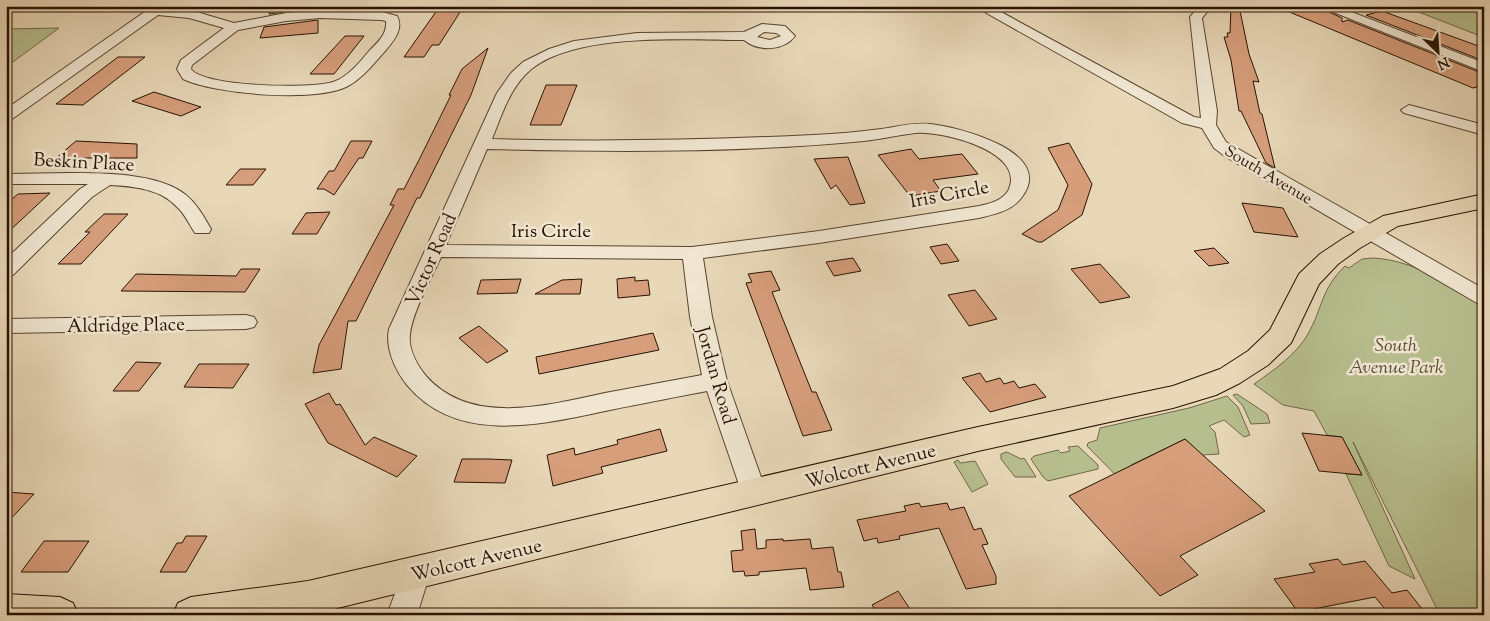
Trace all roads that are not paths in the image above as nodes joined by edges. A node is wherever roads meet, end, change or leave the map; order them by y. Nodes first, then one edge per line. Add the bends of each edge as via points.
1 (980, 6) edge
2 (1206, 6) edge
3 (1324, 6) edge
4 (158, 9) edge
5 (234, 27) junction
6 (749, 36) dead end
7 (1484, 68) edge
8 (1409, 110) dead end
9 (6, 116) edge
10 (1208, 125) junction
11 (1484, 130) edge
12 (482, 144) junction
13 (6, 179) edge
14 (106, 180) junction
15 (1484, 200) edge
16 (202, 230) dead end
17 (1371, 231) junction
18 (434, 251) junction
19 (692, 253) junction
20 (6, 271) edge
21 (1484, 298) edge
22 (246, 322) dead end
23 (6, 326) edge
24 (715, 381) junction
25 (754, 494) junction
26 (416, 573) junction
27 (191, 615) edge
28 (402, 615) edge

1 - 10 street, South Avenue via 1188,120
2 - 10 street via 1196,17 1209,111
3 - 7 street
4 - 5 street via 190,14
4 - 9 street
5 - 5 street via 186,63 184,69 189,76 209,84 226,86 306,90 338,85 358,72 390,36 394,26 392,19 382,16 320,14 262,20
6 - 12 street, Victor Road via 598,41 549,53 530,63 513,79
8 - 11 street
10 - 17 street, South Avenue via 1220,145 1232,153
12 - 18 street, Victor Road
12 - 19 street, Iris Circle via 634,147 838,139 925,128 984,143 1014,162 1019,173 1021,183 1014,196 998,207 979,212 801,240
13 - 14 street, Beskin Place
14 - 16 street, Beskin Place via 147,186 177,196
14 - 20 street via 86,193
15 - 17 main road, Wolcott Avenue via 1391,222
17 - 21 street, South Avenue
17 - 25 main road, Wolcott Avenue via 1329,259 1308,280 1281,336 1258,358 1206,387
18 - 19 street, Iris Circle
18 - 24 street, Victor Road via 404,318 399,338 404,365 419,387 437,399 464,411 505,418 555,412
19 - 24 street, Jordan Road
22 - 23 street, Aldridge Place
24 - 25 street, Jordan Road
25 - 26 main road, Wolcott Avenue
26 - 27 main road, Wolcott Avenue via 308,598
26 - 28 street

